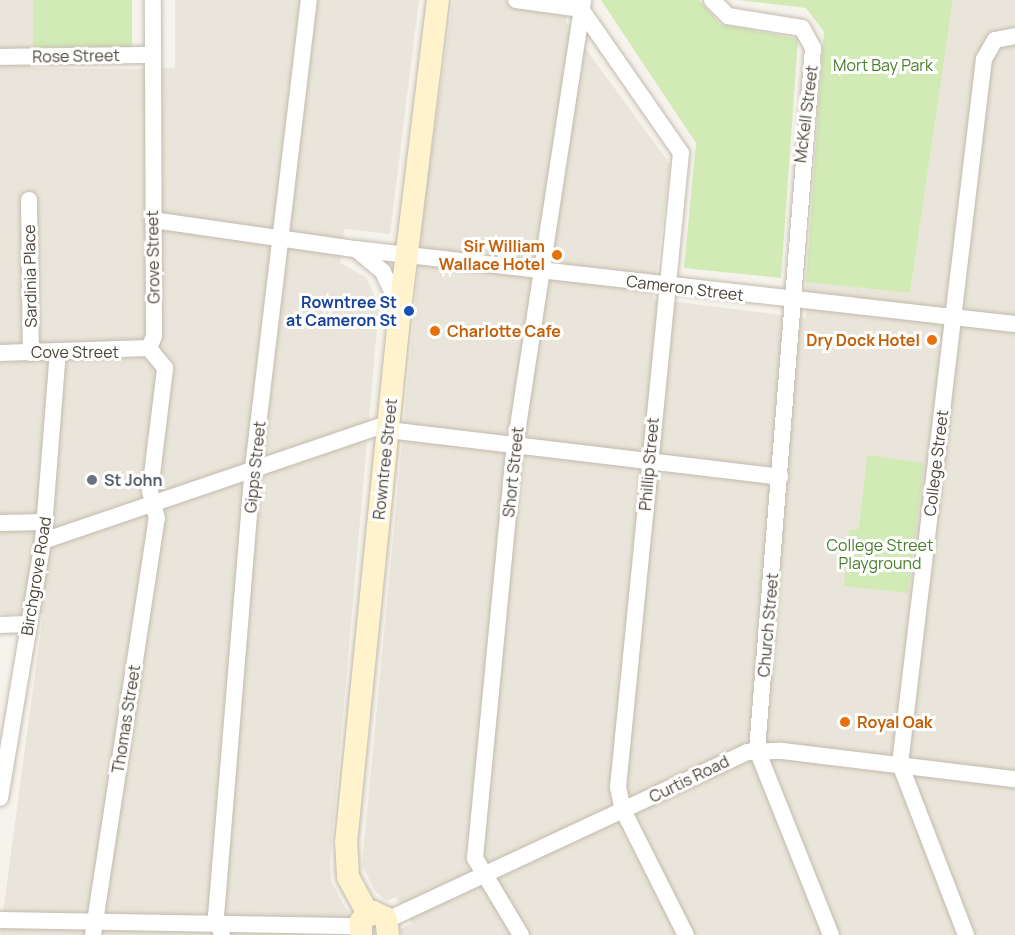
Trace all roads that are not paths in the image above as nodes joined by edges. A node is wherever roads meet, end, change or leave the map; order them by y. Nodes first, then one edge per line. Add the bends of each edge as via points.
1 (153, 0) edge
2 (309, 0) edge
3 (438, 0) edge
4 (516, 0) edge
5 (712, 0) edge
6 (582, 4) edge
7 (1015, 36) edge
8 (152, 55) junction
9 (0, 57) edge
10 (29, 200) dead end
11 (153, 220) junction
12 (280, 238) junction
13 (355, 249) junction
14 (406, 255) junction
15 (542, 271) junction
16 (666, 285) junction
17 (795, 300) junction
18 (400, 309) junction
19 (953, 319) junction
20 (1015, 324) edge
21 (149, 348) junction
22 (31, 352) junction
23 (58, 352) junction
24 (0, 353) edge
25 (388, 427) junction
26 (515, 446) junction
27 (648, 461) junction
28 (254, 468) junction
29 (780, 477) junction
30 (153, 503) junction
31 (45, 522) junction
32 (0, 523) edge
33 (43, 541) junction
34 (28, 624) junction
35 (0, 625) edge
36 (757, 750) junction
37 (900, 764) junction
38 (1015, 779) edge
39 (0, 798) edge
40 (623, 810) junction
41 (482, 873) junction
42 (0, 920) edge
43 (373, 926) edge
44 (94, 928) edge
45 (221, 929) edge
46 (521, 935) edge
47 (686, 935) edge
48 (831, 935) edge
49 (966, 935) edge

1 - 8 street, Grove Street
2 - 12 street, Gipps Street
3 - 14 street, Rowntree Street
4 - 6 street
5 - 17 street, McKell Street via 728,16 802,28 813,48 799,174
6 - 15 street, Short Street
6 - 16 street, Phillip Street via 681,153
7 - 19 street, College Street via 995,39 984,59
8 - 9 street, Rose Street
8 - 11 street, Grove Street
10 - 22 street, Sardinia Place
11 - 12 street, Cameron Street
11 - 21 street, Grove Street via 154,336
12 - 13 street, Cameron Street
12 - 28 street, Gipps Street
13 - 14 street, Cameron Street
13 - 18 street via 382,272
14 - 15 street, Cameron Street
14 - 18 street, Rowntree Street
15 - 16 street, Cameron Street
15 - 26 street, Short Street
16 - 17 street, Cameron Street
16 - 27 street, Phillip Street
17 - 19 street, Cameron Street
17 - 29 street, Church Street
18 - 25 street, Rowntree Street
19 - 20 street, Cameron Street
19 - 37 street, College Street
21 - 23 street, Cove Street
21 - 30 street via 165,368
22 - 23 street, Cove Street
22 - 24 street, Cove Street
23 - 31 street, Birchgrove Road
25 - 26 street
25 - 28 street
25 - 43 street, Rowntree Street via 346,843 348,877
26 - 27 street
26 - 41 street, Short Street via 475,858
27 - 29 street
27 - 40 street, Phillip Street via 618,788
28 - 30 street
28 - 45 street, Gipps Street
29 - 36 street, Church Street
30 - 33 street
30 - 44 street, Thomas Street via 157,519
31 - 32 street
31 - 33 street, Birchgrove Road
33 - 34 street, Birchgrove Road
34 - 35 street
34 - 39 street, Birchgrove Road
36 - 37 street, Curtis Road
36 - 40 street, Curtis Road
36 - 48 street, Church Street
37 - 38 street, Curtis Road
37 - 49 street, College Street
40 - 41 street, Curtis Road
40 - 47 street, Phillip Street
41 - 43 street, Curtis Road
41 - 46 street, Short Street
42 - 44 street
43 - 45 street
44 - 45 street

